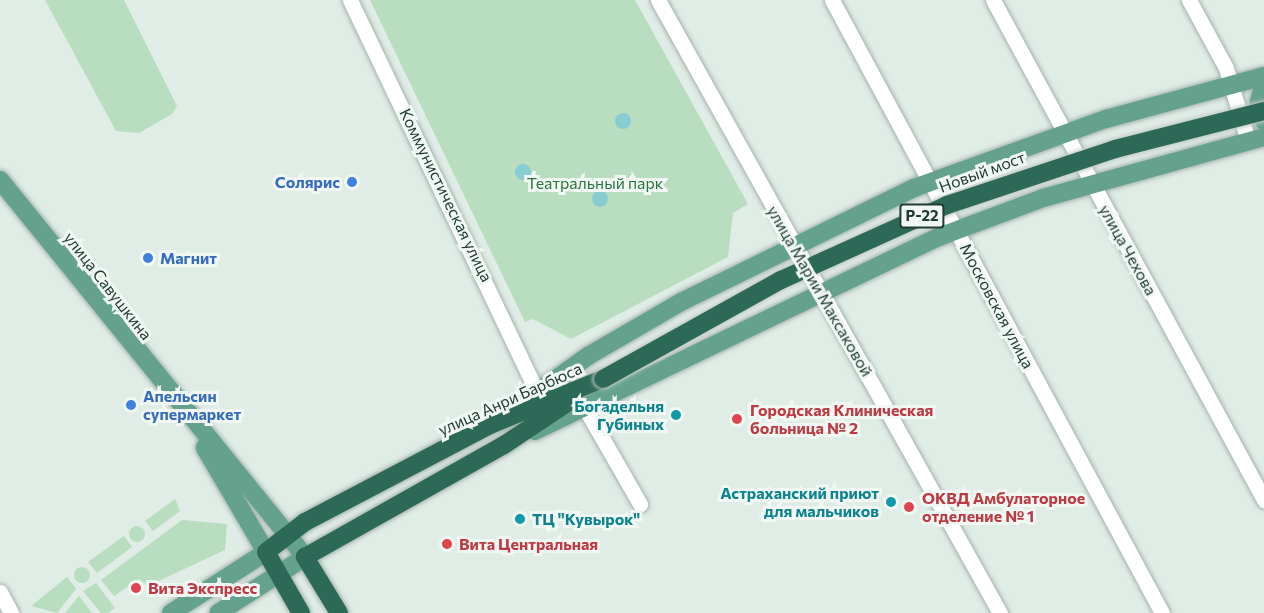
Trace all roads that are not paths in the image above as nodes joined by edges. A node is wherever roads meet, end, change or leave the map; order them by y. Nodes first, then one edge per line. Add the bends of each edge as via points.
1 (350, 0) edge
2 (658, 0) edge
3 (832, 0) edge
4 (993, 0) edge
5 (1189, 0) edge
6 (1264, 76) edge
7 (1232, 84) junction
8 (1264, 84) edge
9 (1263, 118) edge
10 (1064, 133) junction
11 (1256, 139) edge
12 (0, 180) edge
13 (931, 181) junction
14 (1092, 184) junction
15 (957, 231) junction
16 (793, 245) junction
17 (823, 292) junction
18 (603, 379) junction
19 (537, 392) junction
20 (585, 408) junction
21 (186, 416) junction
22 (490, 425) junction
23 (504, 445) junction
24 (1264, 500) edge
25 (640, 504) dead end
26 (289, 534) junction
27 (266, 552) junction
28 (305, 557) junction
29 (279, 574) junction
30 (0, 592) edge
31 (10, 613) edge
32 (171, 613) edge
33 (218, 613) edge
34 (301, 613) edge
35 (339, 613) edge
36 (1000, 613) edge
37 (1162, 613) edge

1 - 19 street, Коммунистическая улица
2 - 16 street, улица Марии Максаковой
3 - 13 street, Московская улица
4 - 10 street, улица Чехова
5 - 7 street
6 - 7 main road
7 - 10 main road
7 - 11 street
8 - 9 main road
9 - 18 highway, Новый мост / Р-22, bridge via 1115,149 947,205 781,280
10 - 13 main road
10 - 14 street, улица Чехова
11 - 14 main road
12 - 21 main road, улица Савушкина
13 - 15 street, Московская улица
13 - 16 main road
14 - 15 main road
14 - 24 street, улица Чехова
15 - 17 main road
15 - 37 street, Московская улица
16 - 17 street, улица Марии Максаковой
16 - 19 main road via 681,302
17 - 20 main road
17 - 36 street, улица Марии Максаковой
18 - 22 highway, улица Анри Барбюса
18 - 23 highway, улица Анри Барбюса
19 - 22 main road
20 - 23 main road
20 - 25 street
21 - 26 main road, улица Савушкина
21 - 27 main road, улица Савушкина
22 - 26 highway, улица Анри Барбюса via 326,509
23 - 28 highway, улица Анри Барбюса
26 - 27 highway, улица Анри Барбюса
26 - 28 main road, улица Савушкина
27 - 29 highway, улица Савушкина
27 - 32 main road, улица Анри Барбюса
28 - 29 main road, улица Анри Барбюса
28 - 35 highway, улица Савушкина
29 - 33 main road, улица Анри Барбюса
29 - 34 highway, улица Савушкина
30 - 31 street

